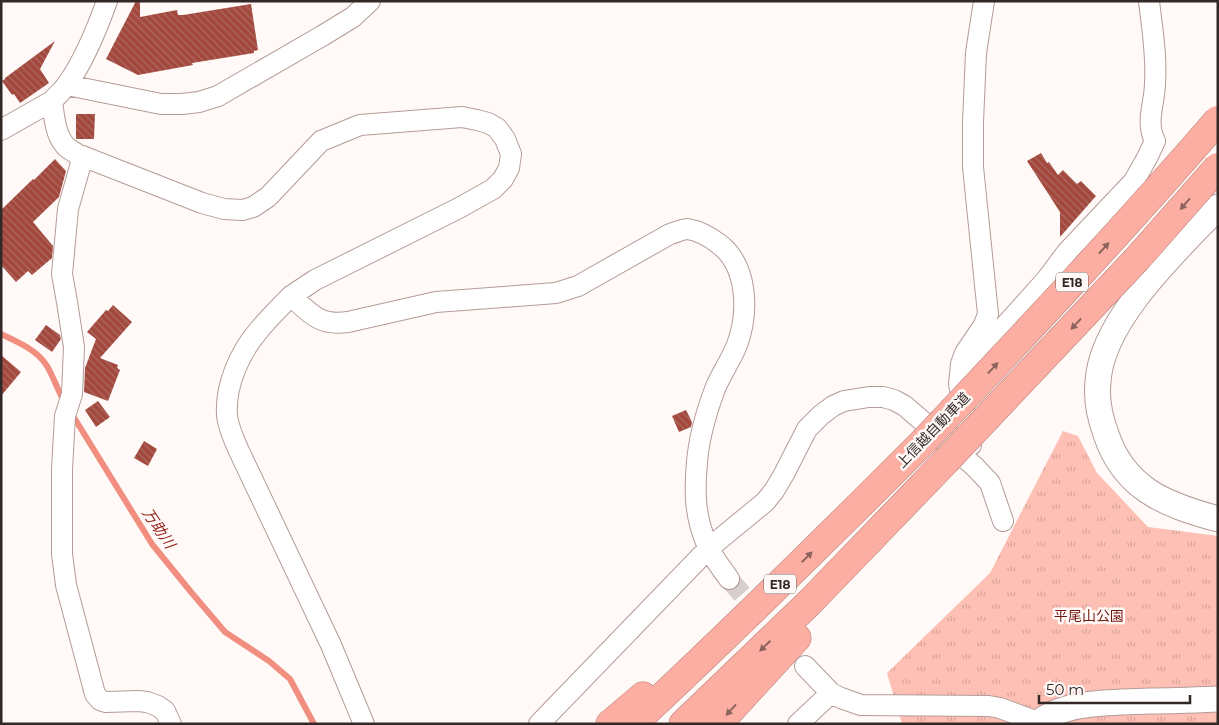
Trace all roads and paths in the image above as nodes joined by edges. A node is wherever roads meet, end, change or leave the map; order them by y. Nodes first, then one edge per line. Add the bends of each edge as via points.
1 (107, 1) edge
2 (370, 1) edge
3 (984, 1) edge
4 (1149, 1) edge
5 (67, 85) junction
6 (52, 101) junction
7 (1218, 120) edge
8 (1, 130) edge
9 (83, 156) junction
10 (1218, 167) edge
11 (1218, 207) edge
12 (291, 296) junction
13 (960, 375) junction
14 (946, 461) junction
15 (975, 467) junction
16 (1218, 519) edge
17 (1003, 520) dead end
18 (709, 548) junction
19 (788, 576) junction
20 (729, 579) tunnel mouth
21 (805, 666) dead end
22 (831, 692) junction
23 (1218, 699) edge
24 (1038, 723) edge
25 (171, 724) edge
26 (364, 724) edge
27 (539, 724) edge
28 (610, 724) edge
29 (633, 724) edge
30 (683, 724) edge
31 (718, 724) edge
32 (798, 724) edge

1 - 5 street via 84,57
2 - 5 street via 354,17 322,36 218,96 199,102 161,104
3 - 13 street via 976,54 972,122 973,167 988,314 965,353
4 - 13 street via 1156,84 1150,124 1155,141 1147,158 1134,181
5 - 6 street
6 - 8 street
6 - 9 street via 54,119 63,144
19 -> 7 highway, 上信越自動車道 / E18, bridge via 1012,348
9 - 12 street via 202,203 243,210 268,197 321,141 360,125 462,117 497,128 511,154 509,168 493,189 315,280
9 - 25 street via 68,209 62,274 74,347 72,394 65,416 62,469 62,554 66,585 95,694 106,702 138,701 158,706 165,710
10 -> 14 highway, E18, bridge via 1136,260
11 - 16 street via 1131,305 1104,353 1098,381 1103,427 1125,471 1164,500
12 - 18 street via 316,317 336,323 436,302 556,293 578,286 670,234 686,229 704,234 729,253 742,283 744,300 743,323 737,345 716,388 701,430 695,503
12 - 26 street via 244,352 230,387 227,415 238,451 331,644
13 - 15 street
14 -> 30 highway, E18 via 810,602
14 -> 31 highway via 791,645
15 - 17 street via 990,483
15 - 18 street via 894,400 869,397 844,401 821,415 807,429 784,474 765,502
18 - 20 street
18 - 27 street
19 - 28 highway
19 - 29 highway, 上信越自動車道 / E18
21 - 22 street
22 - 24 street via 861,705 989,706
22 - 32 street
23 - 24 street via 1102,703 1061,710

